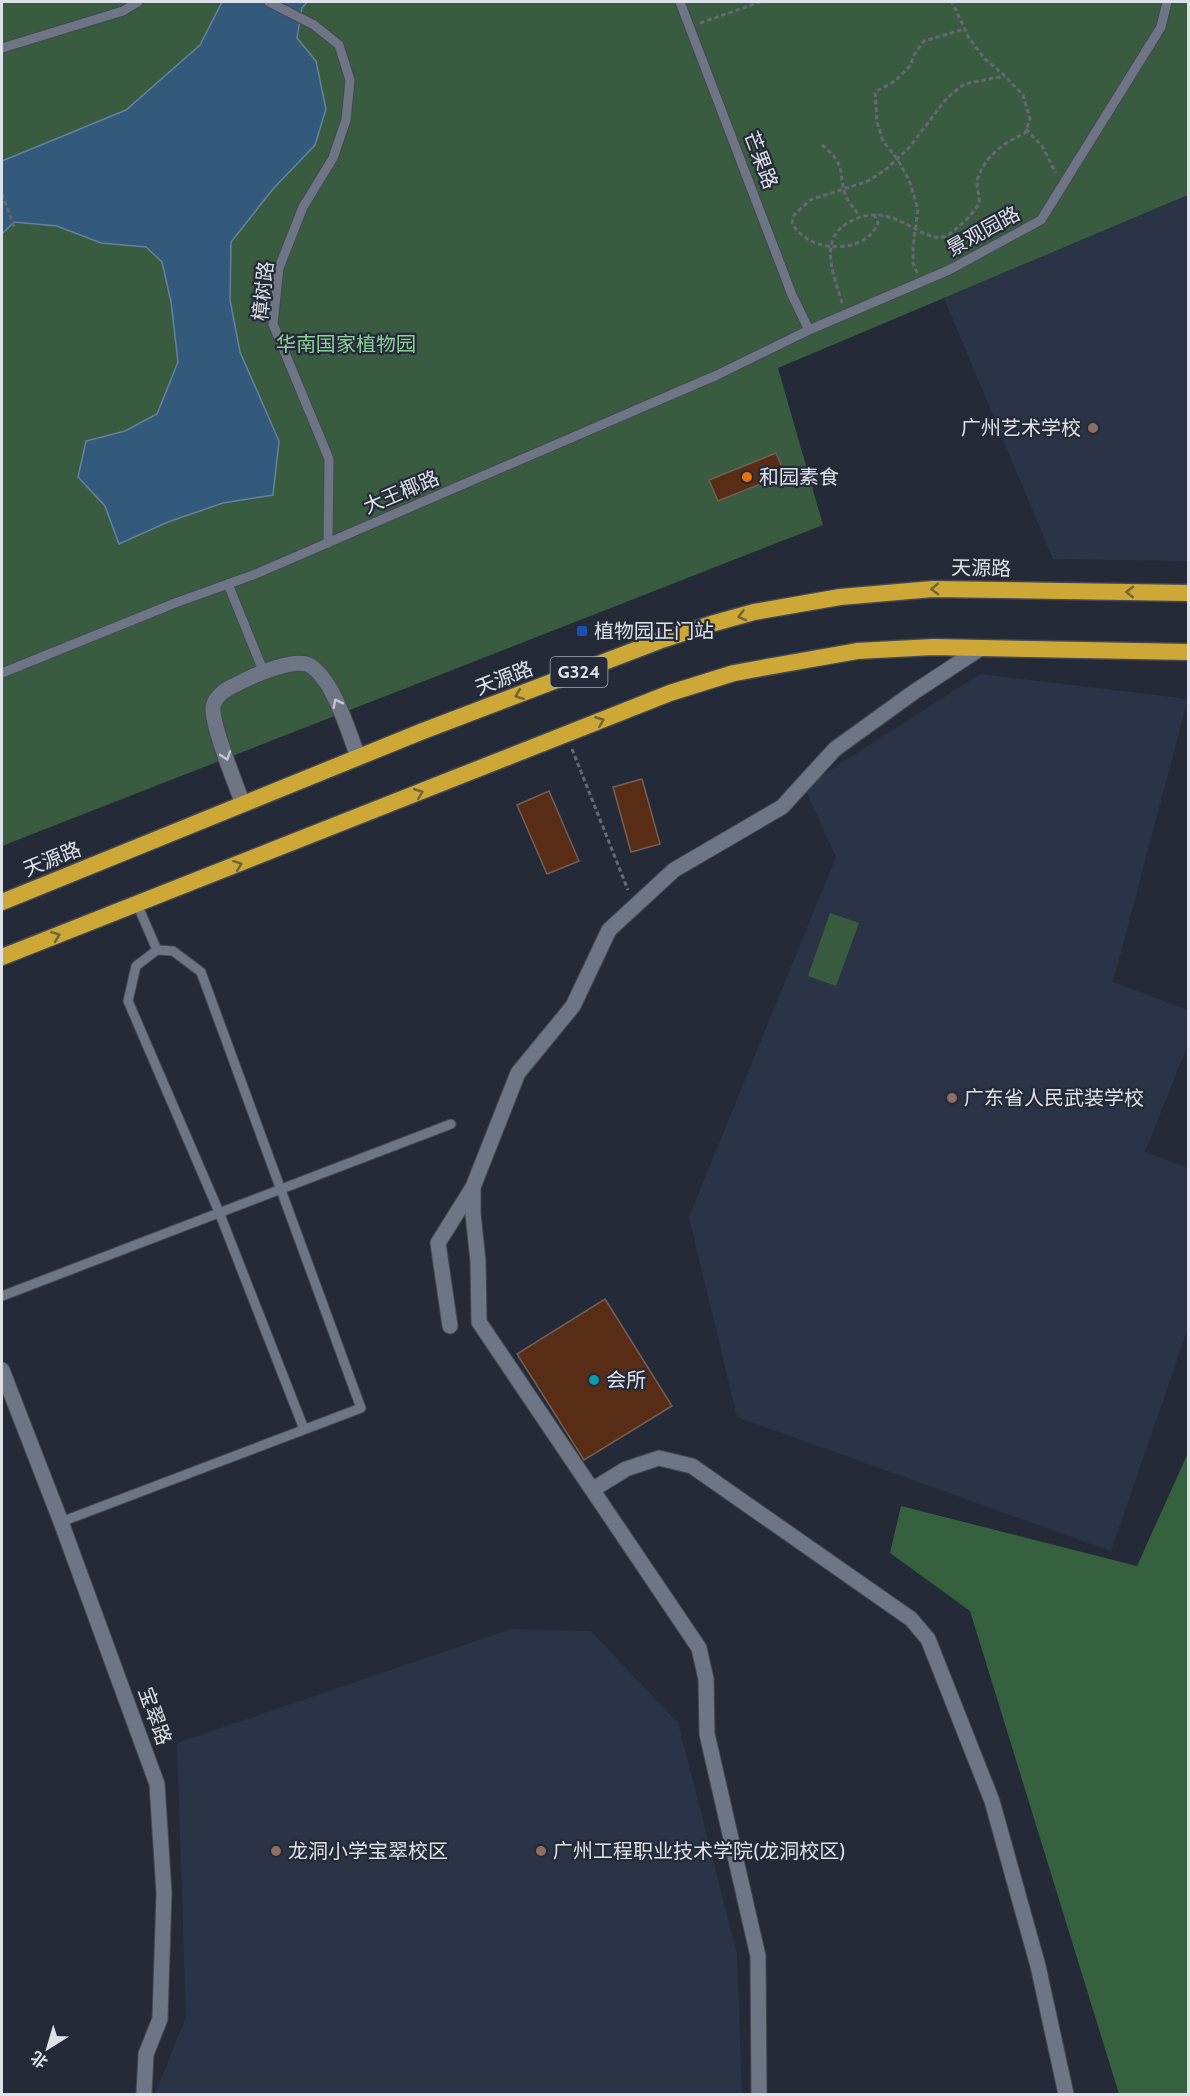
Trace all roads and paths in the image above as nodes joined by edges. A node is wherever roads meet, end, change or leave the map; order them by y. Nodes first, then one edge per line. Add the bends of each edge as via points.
1 (138, 2) edge
2 (268, 2) edge
3 (680, 2) edge
4 (760, 2) edge
5 (952, 2) edge
6 (1167, 2) edge
7 (690, 26) junction
8 (965, 29) junction
9 (2, 48) edge
10 (1005, 76) junction
11 (1026, 129) junction
12 (822, 145) dead end
13 (897, 158) junction
14 (1060, 189) junction
15 (845, 190) junction
16 (2, 194) edge
17 (874, 214) junction
18 (859, 217) junction
19 (915, 229) junction
20 (15, 230) dead end
21 (830, 246) junction
22 (921, 282) junction
23 (846, 315) junction
24 (809, 330) junction
25 (328, 543) junction
26 (228, 584) junction
27 (1188, 593) edge
28 (981, 648) junction
29 (1188, 652) edge
30 (264, 672) junction
31 (2, 673) edge
32 (566, 734) junction
33 (358, 757) junction
34 (243, 804) junction
35 (2, 902) edge
36 (137, 904) junction
37 (635, 906) junction
38 (158, 950) junction
39 (2, 957) edge
40 (451, 1124) dead end
41 (473, 1187) junction
42 (279, 1190) junction
43 (219, 1212) junction
44 (2, 1296) edge
45 (450, 1326) dead end
46 (2, 1375) edge
47 (304, 1430) junction
48 (595, 1488) dead end
49 (61, 1522) junction
50 (144, 2094) edge
51 (759, 2094) edge
52 (1066, 2094) edge

1 - 9 lane via 123,11
2 - 25 lane, 樟树路 via 314,25 339,45 350,80 346,120 333,158 303,207 279,268 273,324 329,459
3 - 7 lane, 芒果路
4 - 7 path
5 - 8 path
6 - 14 lane, 景观园路 via 1161,27
7 - 24 lane, 芒果路 via 792,295
8 - 10 path via 985,59
8 - 13 path via 924,41 910,66 895,81 875,92 883,141
10 - 11 path via 1023,95 1030,119
10 - 13 path via 964,84 947,98
11 - 14 path via 1048,155
11 - 19 path via 1000,146 983,168 976,189 979,202 972,215 947,235 935,237
12 - 15 path via 840,165
13 - 15 path via 868,181
13 - 19 path via 918,209
14 - 22 lane, 景观园路 via 1041,220
15 - 18 path
15 - 21 path via 810,200 794,215 792,223 797,233 807,241
16 - 20 path
17 - 18 path
17 - 19 path via 895,218
17 - 21 path via 878,223 874,232 850,246
18 - 21 path via 839,228
19 - 22 path via 913,263
21 - 23 path via 829,255
22 - 23 lane, 景观园路
23 - 24 lane, 景观园路
24 - 25 lane, 大王椰路 via 717,375
25 - 26 lane, 大王椰路
26 - 30 lane
26 - 31 lane, 大王椰路
27 -> 33 highway, 天源路 / G324 via 933,589 840,597 782,607 711,624 659,642
28 - 29 highway, G324
32 -> 28 highway, G324 via 670,693 744,671 857,651
28 - 37 street via 835,748 782,807 674,870
33 -> 30 street via 339,704 320,675 308,665 296,663
30 -> 34 street via 222,692 213,708
36 -> 32 highway, G324
32 - 37 path
33 - 34 highway, 天源路 / G324
34 - 35 highway, 天源路 / G324
36 - 38 lane
39 -> 36 highway, G324
37 - 41 street via 609,930 573,1006 518,1072
38 - 42 lane via 173,951 201,972
38 - 43 lane via 136,966 128,1001
40 - 42 lane
41 - 45 street via 438,1244
41 - 51 street via 479,1322 699,1648 706,1679 707,1734 758,1956
42 - 43 lane
42 - 47 lane via 361,1408
43 - 44 lane
43 - 47 lane
46 - 49 street, 宝翠路
47 - 49 lane
48 - 52 street via 626,1469 659,1458 692,1466 911,1619 928,1639 992,1801 1038,1966
49 - 50 street, 宝翠路 via 157,1784 164,1893 160,2019 146,2054

